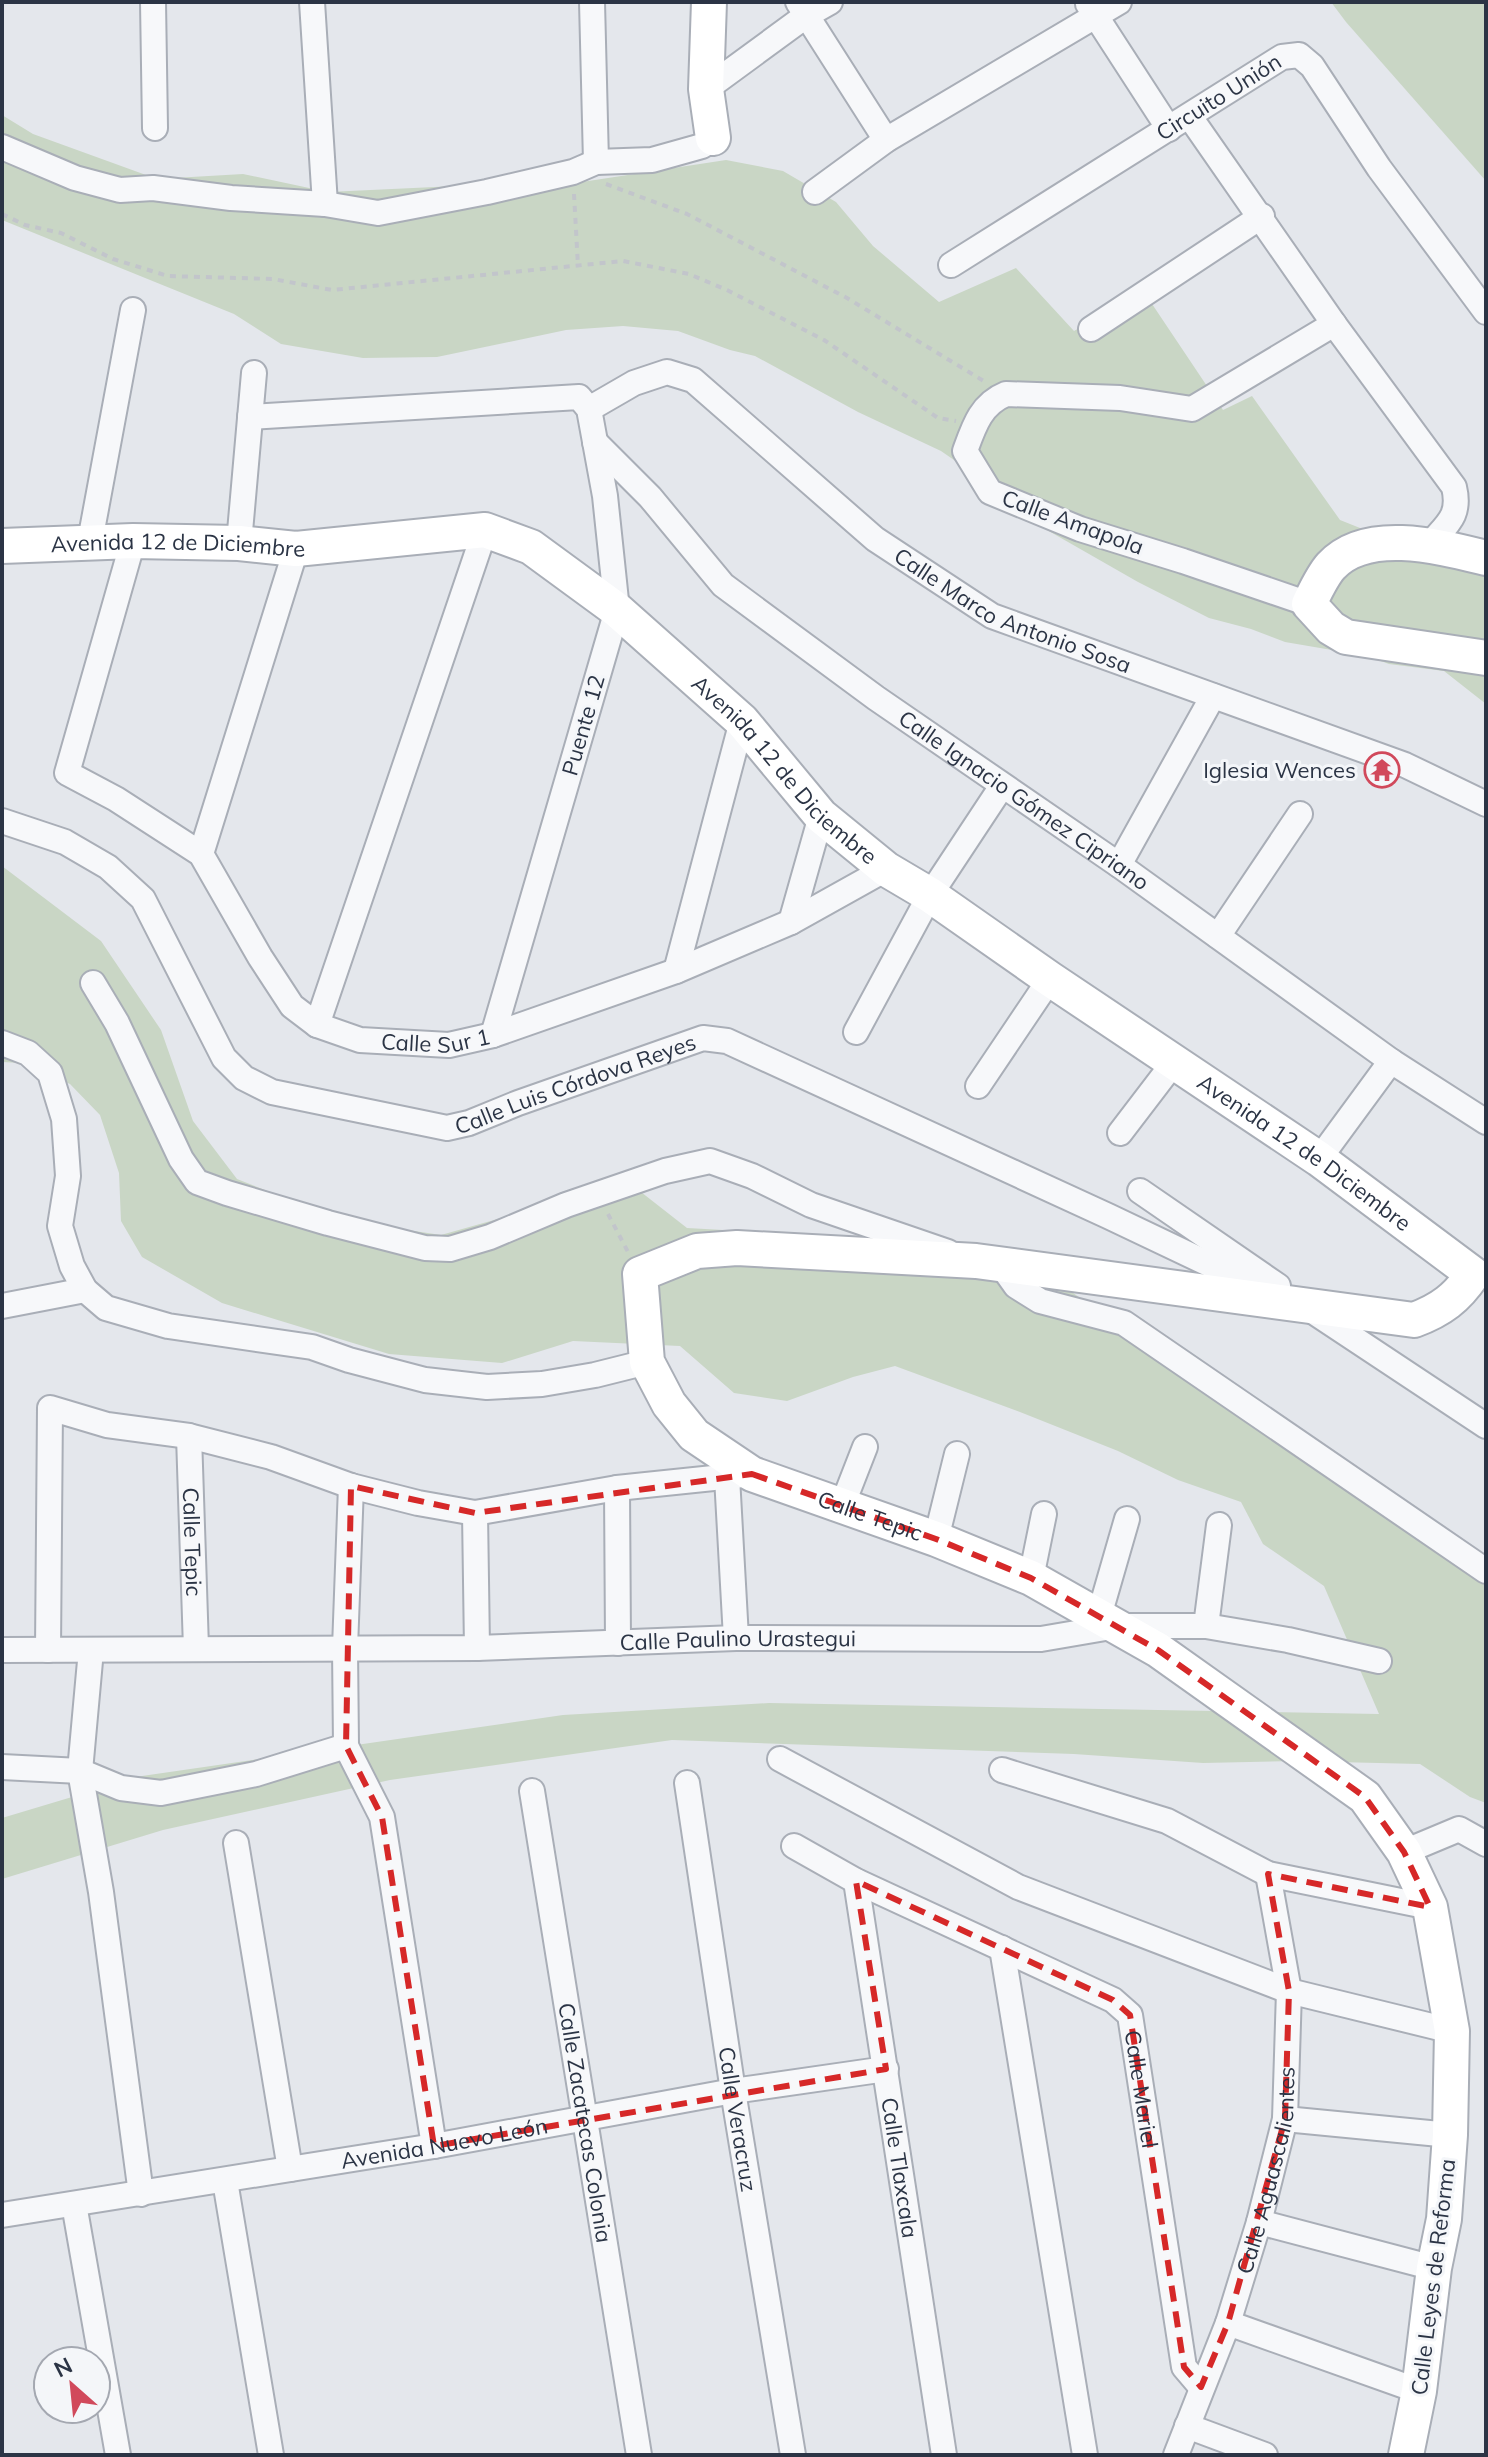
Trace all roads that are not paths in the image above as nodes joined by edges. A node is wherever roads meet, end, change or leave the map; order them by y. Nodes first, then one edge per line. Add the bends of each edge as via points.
1 (153, 2) edge
2 (312, 2) edge
3 (592, 2) edge
4 (709, 2) edge
5 (830, 2) edge
6 (1119, 2) edge
7 (802, 9) edge
8 (1091, 10) edge
9 (706, 89) junction
10 (1180, 123) junction
11 (155, 128) dead end
12 (713, 138) joint
13 (886, 140) junction
14 (2, 147) edge
15 (596, 162) junction
16 (815, 192) dead end
17 (325, 204) junction
18 (1262, 216) junction
19 (951, 265) dead end
20 (133, 310) dead end
21 (1486, 312) edge
22 (1334, 324) junction
23 (1091, 329) dead end
24 (254, 373) dead end
25 (589, 409) junction
26 (250, 417) junction
27 (595, 442) junction
28 (485, 530) junction
29 (90, 541) junction
30 (133, 541) junction
31 (239, 543) junction
32 (1430, 544) junction
33 (2, 546) edge
34 (296, 549) junction
35 (1486, 558) edge
36 (1319, 586) junction
37 (617, 610) junction
38 (1486, 658) edge
39 (1213, 696) junction
40 (742, 721) junction
41 (1002, 786) junction
42 (1486, 804) edge
43 (1300, 814) dead end
44 (821, 816) junction
45 (2, 821) edge
46 (201, 854) junction
47 (1119, 865) junction
48 (886, 869) junction
49 (930, 895) junction
50 (791, 922) junction
51 (1218, 936) junction
52 (676, 971) junction
53 (1050, 979) junction
54 (93, 983) dead end
55 (317, 1025) junction
56 (856, 1032) dead end
57 (493, 1035) junction
58 (2, 1043) edge
59 (1175, 1061) junction
60 (1391, 1061) junction
61 (978, 1086) dead end
62 (1486, 1122) edge
63 (1120, 1133) dead end
64 (1319, 1159) junction
65 (1140, 1191) dead end
66 (989, 1263) junction
67 (1480, 1278) edge
68 (85, 1290) junction
69 (1273, 1292) junction
70 (2, 1306) edge
71 (1305, 1307) junction
72 (646, 1352) junction
73 (1486, 1426) edge
74 (189, 1436) junction
75 (865, 1447) dead end
76 (957, 1454) dead end
77 (740, 1476) junction
78 (351, 1486) junction
79 (617, 1488) junction
80 (842, 1506) junction
81 (475, 1513) junction
82 (1044, 1514) dead end
83 (1127, 1519) dead end
84 (1219, 1525) dead end
85 (936, 1539) junction
86 (1486, 1571) edge
87 (1031, 1578) junction
88 (1108, 1621) junction
89 (1206, 1626) junction
90 (736, 1638) junction
91 (618, 1643) junction
92 (196, 1648) junction
93 (345, 1648) junction
94 (477, 1648) junction
95 (2, 1650) edge
96 (48, 1650) junction
97 (91, 1650) junction
98 (1379, 1661) dead end
99 (346, 1746) junction
100 (780, 1759) dead end
101 (2, 1767) edge
102 (1002, 1770) dead end
103 (80, 1771) junction
104 (687, 1783) dead end
105 (532, 1791) dead end
106 (236, 1843) dead end
107 (1486, 1844) edge
108 (794, 1846) dead end
109 (1404, 1852) junction
110 (1268, 1874) junction
111 (856, 1881) junction
112 (1430, 1907) junction
113 (1002, 1948) junction
114 (1289, 1991) junction
115 (1452, 2031) junction
116 (886, 2069) junction
117 (733, 2091) junction
118 (585, 2117) junction
119 (1285, 2119) junction
120 (1450, 2135) junction
121 (434, 2146) junction
122 (290, 2169) junction
123 (225, 2181) junction
124 (141, 2194) junction
125 (74, 2204) junction
126 (2, 2215) edge
127 (1259, 2222) junction
128 (1434, 2268) junction
129 (1228, 2323) junction
130 (1201, 2387) junction
131 (1419, 2391) junction
132 (1187, 2426) junction
133 (118, 2455) edge
134 (271, 2455) edge
135 (639, 2455) edge
136 (793, 2455) edge
137 (944, 2455) edge
138 (1085, 2455) edge
139 (1176, 2455) edge
140 (1265, 2455) edge
141 (1406, 2455) edge

1 - 11 street
2 - 17 street
3 - 15 street
4 - 9 street
5 - 7 street
6 - 8 street
7 - 9 street
7 - 13 street
8 - 10 street
8 - 13 street
9 - 12 street
10 - 18 street
10 - 19 street, Circuito Unión
10 - 21 street, Circuito Unión via 1282,57 1299,55 1312,66 1379,168
12 - 15 street via 652,160
13 - 16 street
14 - 17 street via 75,178 120,190 153,188
15 - 17 street via 573,172 378,213
18 - 22 street
18 - 23 street
20 - 29 street
22 - 32 street via 1454,487 1455,515
22 - 36 street, Calle Amapola via 1192,409 1120,398 1006,394 994,399 975,424 965,451 990,492 1080,529 1183,561
24 - 26 street
25 - 26 street via 579,397
25 - 27 street, Puente 12
25 - 39 street, Calle Marco Antonio Sosa via 634,383 667,372 693,380 875,539 992,616
26 - 31 street
27 - 37 street, Puente 12
27 - 41 street, Calle Ignacio Gómez Cipriano via 650,497 723,585
28 - 34 street, Avenida 12 de Diciembre
28 - 37 street, Avenida 12 de Diciembre via 531,547
28 - 55 street
29 - 30 street, Avenida 12 de Diciembre
29 - 33 street, Avenida 12 de Diciembre
30 - 31 street, Avenida 12 de Diciembre
30 - 46 street, Calle Sur 1 via 67,773
31 - 34 street, Avenida 12 de Diciembre
32 - 35 street
32 - 36 street via 1387,544 1349,552
34 - 46 street
36 - 38 street, Calle Amapola via 1331,628 1346,637
37 - 40 street, Avenida 12 de Diciembre
37 - 57 street, Puente 12
39 - 42 street, Calle Marco Antonio Sosa via 1405,765
39 - 47 street
40 - 44 street, Avenida 12 de Diciembre
40 - 52 street
41 - 47 street, Calle Ignacio Gómez Cipriano
41 - 49 street
43 - 51 street
44 - 48 street, Avenida 12 de Diciembre
44 - 50 street
45 - 69 street, Calle Luis Córdova Reyes via 65,842 108,867 143,899 224,1058 244,1078 272,1092 447,1128 703,1038 727,1041
46 - 55 street, Calle Sur 1 via 292,1006
47 - 51 street, Calle Ignacio Gómez Cipriano
48 - 49 street, Avenida 12 de Diciembre
48 - 50 street, Calle Sur 1
49 - 53 street, Avenida 12 de Diciembre
49 - 56 street
50 - 52 street, Calle Sur 1
51 - 60 street, Calle Ignacio Gómez Cipriano
52 - 57 street, Calle Sur 1
53 - 59 street, Avenida 12 de Diciembre
53 - 61 street
54 - 66 street via 197,1182 328,1223 425,1248 450,1249 665,1171 710,1161 811,1205
55 - 57 street, Calle Sur 1 via 360,1040 449,1045
58 - 68 street via 28,1053 50,1073 64,1119 68,1176 60,1226
59 - 63 street
59 - 64 street, Avenida 12 de Diciembre
60 - 62 street, Calle Ignacio Gómez Cipriano
60 - 64 street
64 - 67 street, Avenida 12 de Diciembre
65 - 69 street
66 - 69 street
66 - 72 street via 737,1248 697,1251 640,1283
66 - 86 street via 1040,1301 1124,1323
67 - 71 street via 1439,1311 1414,1320
68 - 70 street
68 - 72 street via 106,1308 168,1326 312,1347 425,1380 487,1387 595,1375
69 - 71 street
71 - 73 street
72 - 77 street via 669,1404
74 - 78 street, Calle Tepic via 271,1457
74 - 92 street, Calle Tepic
74 - 96 street, Calle Tepic via 107,1425 50,1408
75 - 80 street
76 - 85 street
77 - 79 street, Calle Tepic
77 - 80 street, Calle Tepic
77 - 90 street
78 - 81 street, Calle Tepic
78 - 93 street
79 - 81 street, Calle Tepic
79 - 91 street
80 - 85 street, Calle Tepic
81 - 94 street
82 - 87 street
83 - 88 street
84 - 89 street
85 - 87 street, Calle Tepic
87 - 88 street, Calle Tepic
88 - 89 street, Calle Paulino Urastegui
88 - 90 street, Calle Paulino Urastegui via 1041,1639
88 - 109 street, Calle Tepic via 1158,1650 1365,1797
89 - 98 street, Calle Paulino Urastegui
90 - 91 street, Calle Paulino Urastegui
91 - 94 street, Calle Paulino Urastegui
92 - 93 street, Calle Paulino Urastegui
92 - 97 street, Calle Paulino Urastegui
93 - 94 street, Calle Paulino Urastegui
93 - 99 street
95 - 96 street, Calle Paulino Urastegui
96 - 97 street, Calle Paulino Urastegui
97 - 103 street
99 - 103 street via 256,1774 161,1793 121,1788
99 - 121 street via 382,1817
100 - 114 street via 1018,1887
101 - 103 street
102 - 110 street via 1167,1821
103 - 124 street
104 - 117 street, Calle Veracruz
105 - 118 street, Calle Zacatecas Colonia
106 - 122 street
107 - 109 street via 1459,1829
108 - 111 street, Calle Mariel
109 - 112 street, Calle Tepic
110 - 112 street
110 - 114 street, Calle Aguascalientes
111 - 113 street, Calle Mariel
111 - 116 street, Calle Tlaxcala
112 - 115 street, Calle Leyes de Reforma
113 - 130 street, Calle Mariel via 1113,2000 1130,2015 1184,2367
113 - 138 street
114 - 115 street
114 - 119 street, Calle Aguascalientes
115 - 120 street, Calle Leyes de Reforma
116 - 117 street, Avenida Nuevo León
116 - 137 street, Calle Tlaxcala
117 - 118 street, Avenida Nuevo León
117 - 136 street, Calle Veracruz
118 - 121 street, Avenida Nuevo León
118 - 135 street, Calle Zacatecas Colonia
119 - 120 street
119 - 127 street, Calle Aguascalientes
120 - 128 street, Calle Leyes de Reforma via 1444,2219
121 - 122 street, Avenida Nuevo León
122 - 123 street, Avenida Nuevo León
123 - 124 street, Avenida Nuevo León
123 - 134 street
124 - 125 street, Avenida Nuevo León
125 - 126 street, Avenida Nuevo León
125 - 133 street
127 - 128 street
127 - 129 street, Calle Aguascalientes
128 - 131 street, Calle Leyes de Reforma
129 - 130 street, Calle Aguascalientes
129 - 131 street
130 - 132 street, Calle Aguascalientes
131 - 141 street, Calle Leyes de Reforma
132 - 139 street, Calle Aguascalientes
132 - 140 street

